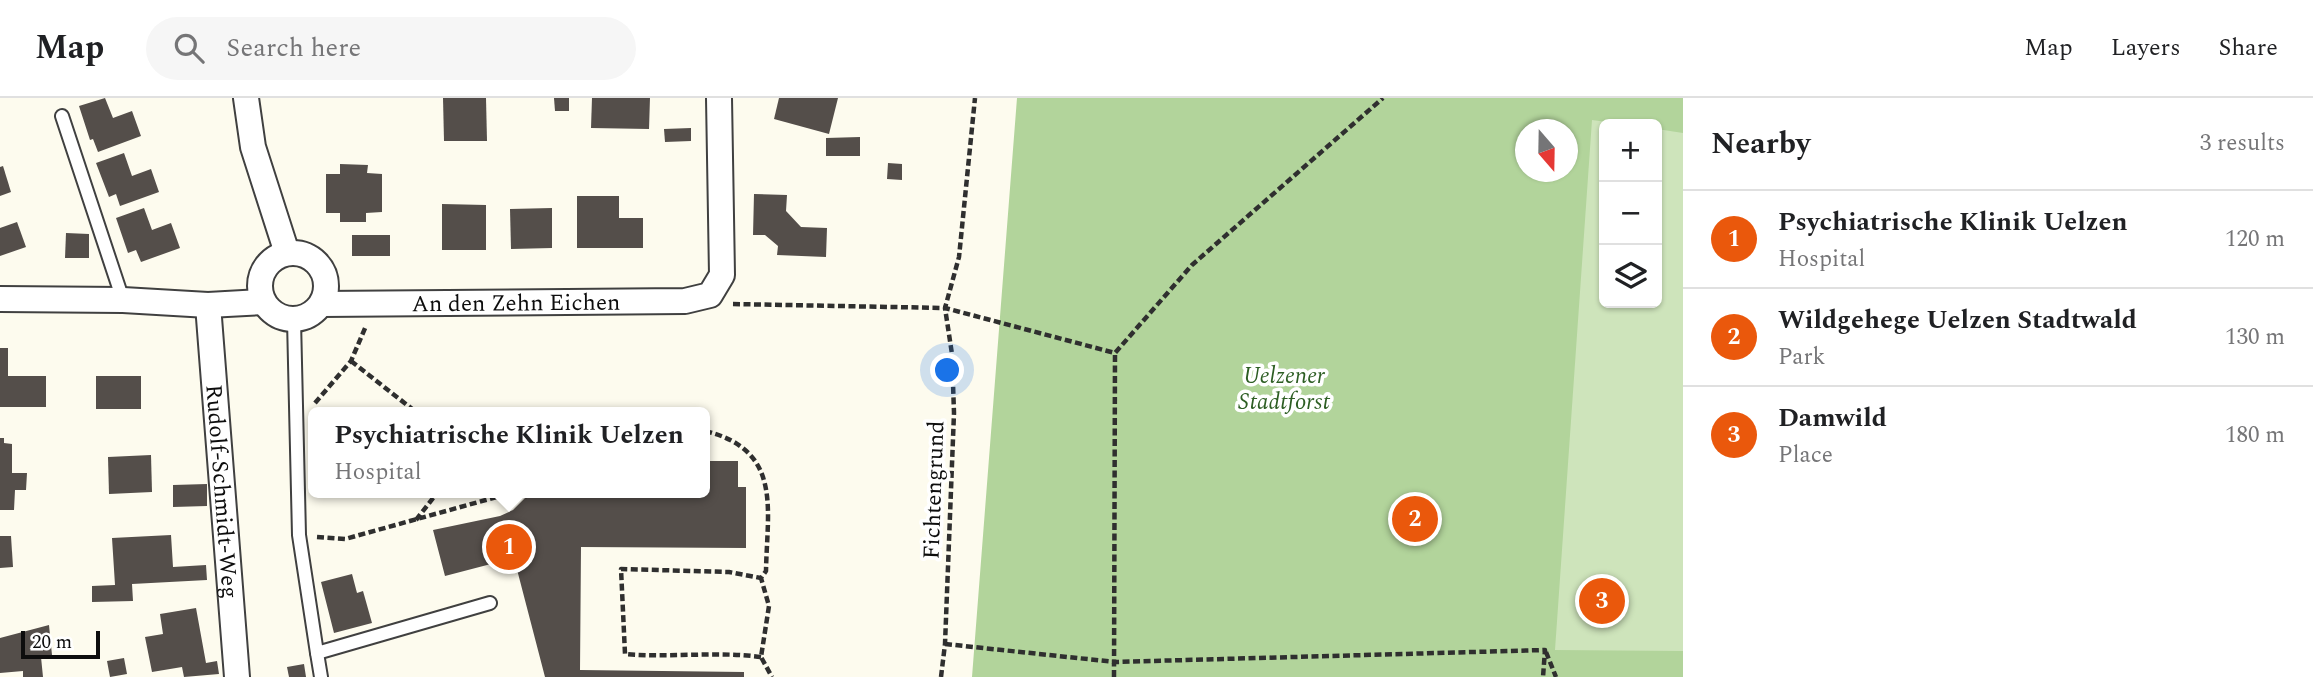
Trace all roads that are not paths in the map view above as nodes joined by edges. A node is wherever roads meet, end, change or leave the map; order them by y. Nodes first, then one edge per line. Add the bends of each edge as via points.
1 (246, 98) edge
2 (719, 98) edge
3 (62, 116) dead end
4 (287, 253) junction
5 (0, 299) edge
6 (123, 300) junction
7 (263, 302) junction
8 (322, 304) junction
9 (208, 305) junction
10 (294, 320) junction
11 (490, 603) dead end
12 (317, 653) junction
13 (237, 677) edge
14 (321, 677) edge

1 - 4 street via 253,147
2 - 8 street, An den Zehn Eichen via 722,275 710,295 685,301
3 - 6 lane
4 - 7 street via 265,268 259,285
4 - 8 street via 311,257 323,270 327,287
5 - 6 street
6 - 9 street
7 - 9 street
7 - 10 street via 275,314
8 - 10 street via 309,316
9 - 13 street, Rudolf-Schmidt-Weg
10 - 12 lane via 299,535
11 - 12 lane
12 - 14 lane

